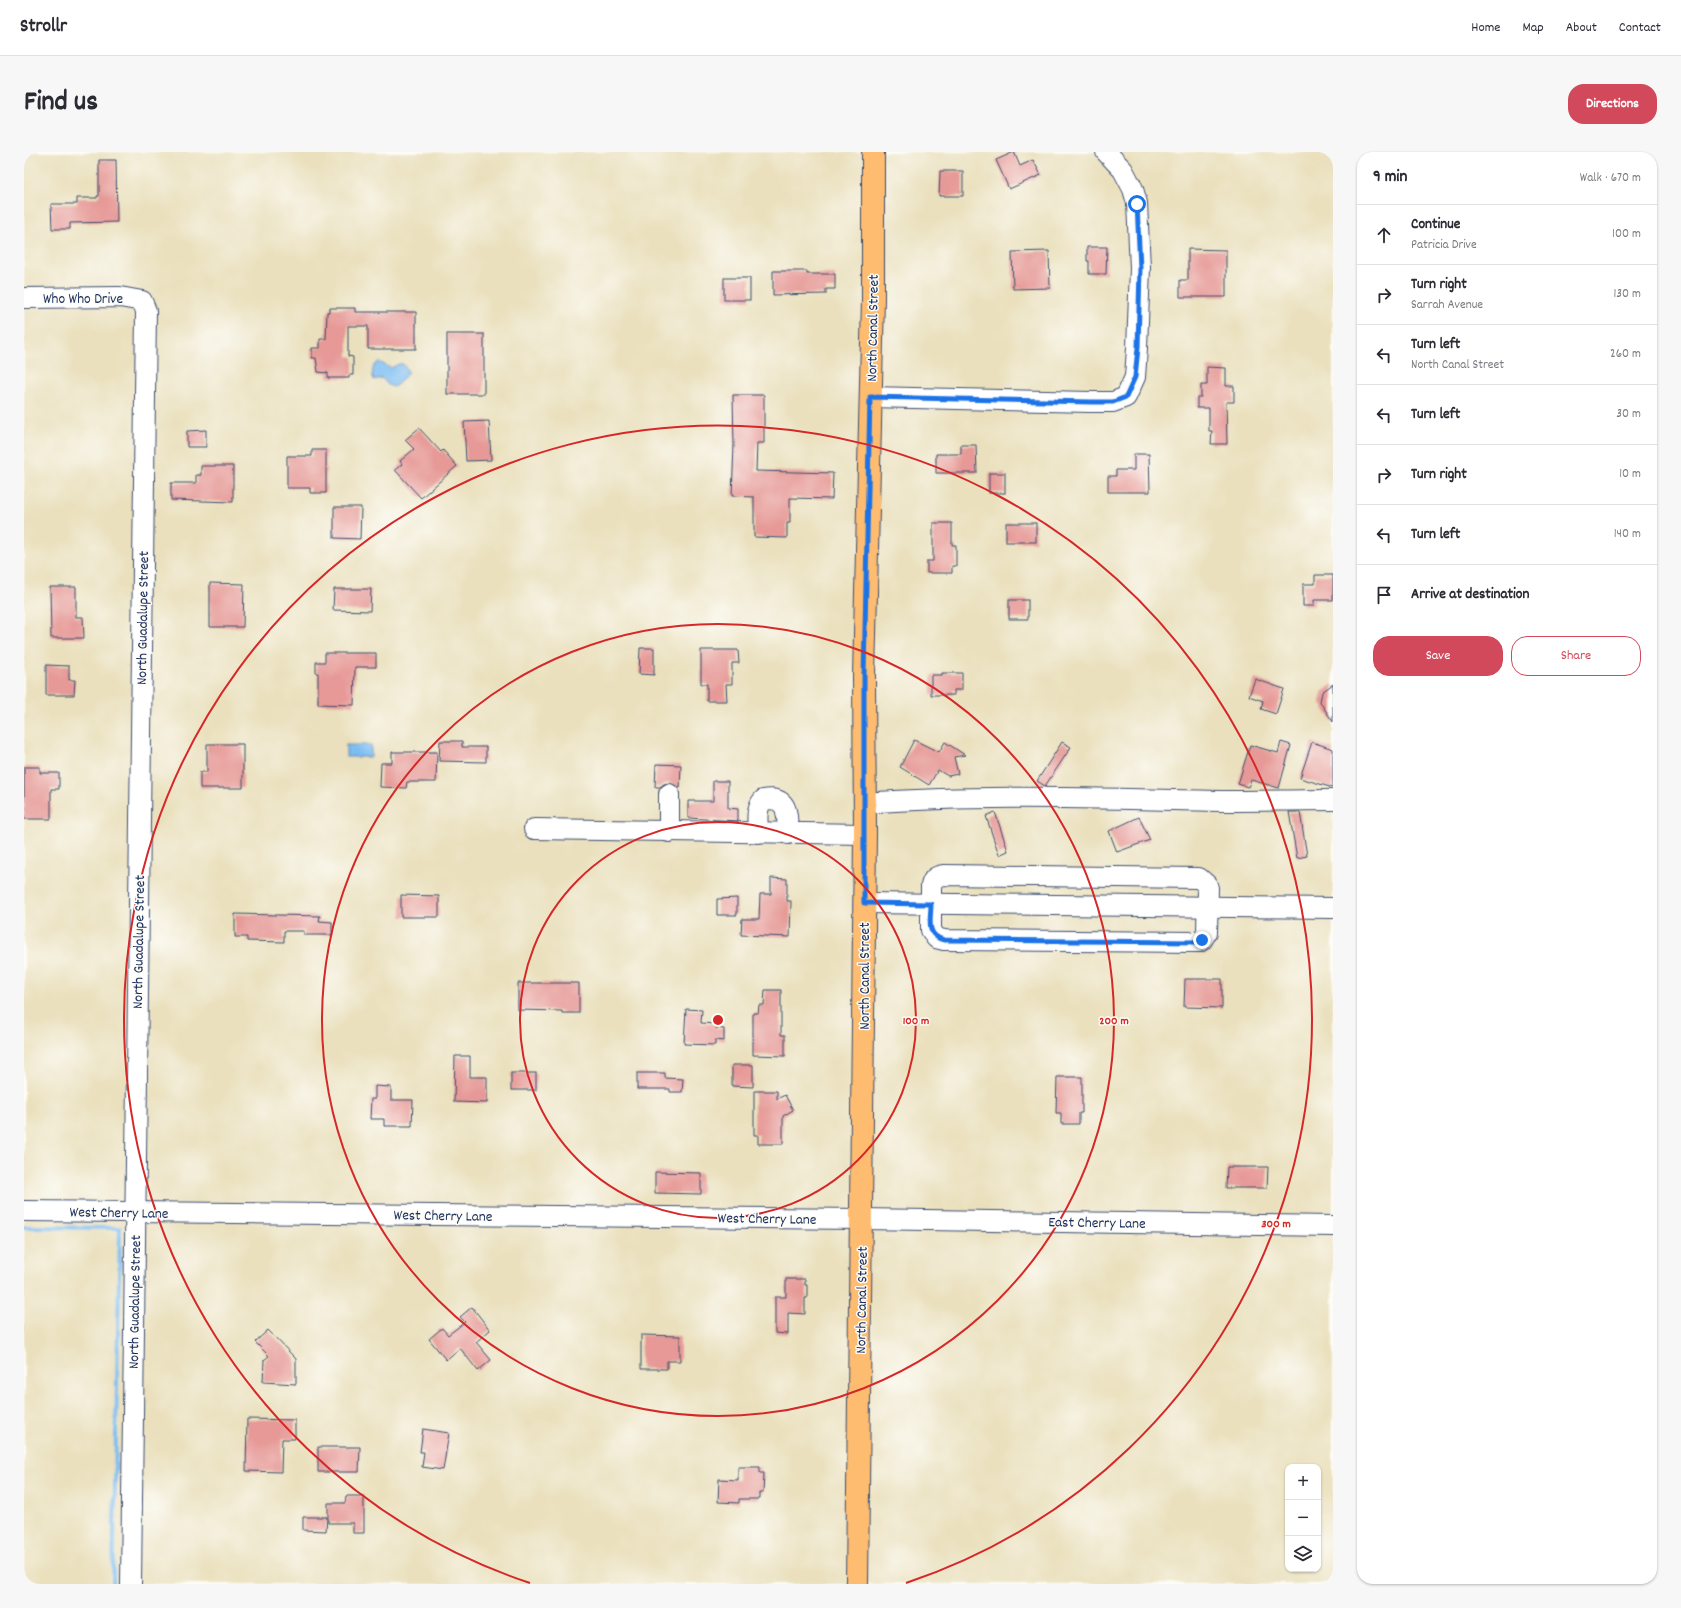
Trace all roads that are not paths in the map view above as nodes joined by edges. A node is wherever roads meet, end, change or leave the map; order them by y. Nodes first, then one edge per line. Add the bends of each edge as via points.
1 (873, 152) edge
2 (1106, 152) edge
3 (24, 298) edge
4 (142, 301) joint
5 (870, 397) junction
6 (669, 794) dead end
7 (1333, 800) edge
8 (865, 803) junction
9 (534, 829) dead end
10 (669, 832) junction
11 (758, 833) junction
12 (788, 834) junction
13 (865, 834) junction
14 (864, 903) junction
15 (931, 904) junction
16 (1208, 906) junction
17 (1333, 908) edge
18 (24, 1211) edge
19 (135, 1212) junction
20 (862, 1219) junction
21 (1333, 1226) edge
22 (131, 1584) edge
23 (857, 1584) edge

1 - 5 main road, North Canal Street
2 - 5 street via 1123,170 1133,189 1137,204 1140,268 1138,348 1135,377 1126,397 1113,402
3 - 4 street, Who Who Drive via 120,297
4 - 19 street, North Guadalupe Street via 146,311
5 - 8 main road, North Canal Street via 864,676
6 - 10 street
7 - 8 street via 1230,801 1005,796 921,798
8 - 13 main road, North Canal Street
9 - 10 street
10 - 11 street
11 - 12 street
11 - 12 street via 759,804 771,798 781,801 786,807
12 - 13 street
13 - 14 main road, North Canal Street
14 - 15 street
14 - 20 main road, North Canal Street
15 - 16 street
15 - 16 street via 933,880 937,876 951,875 1194,878 1207,884
15 - 16 street via 931,930 936,938 1199,942 1207,932
16 - 17 street
18 - 19 street, West Cherry Lane
19 - 20 street, West Cherry Lane
19 - 22 street, North Guadalupe Street
20 - 21 street, East Cherry Lane
20 - 23 main road, North Canal Street

